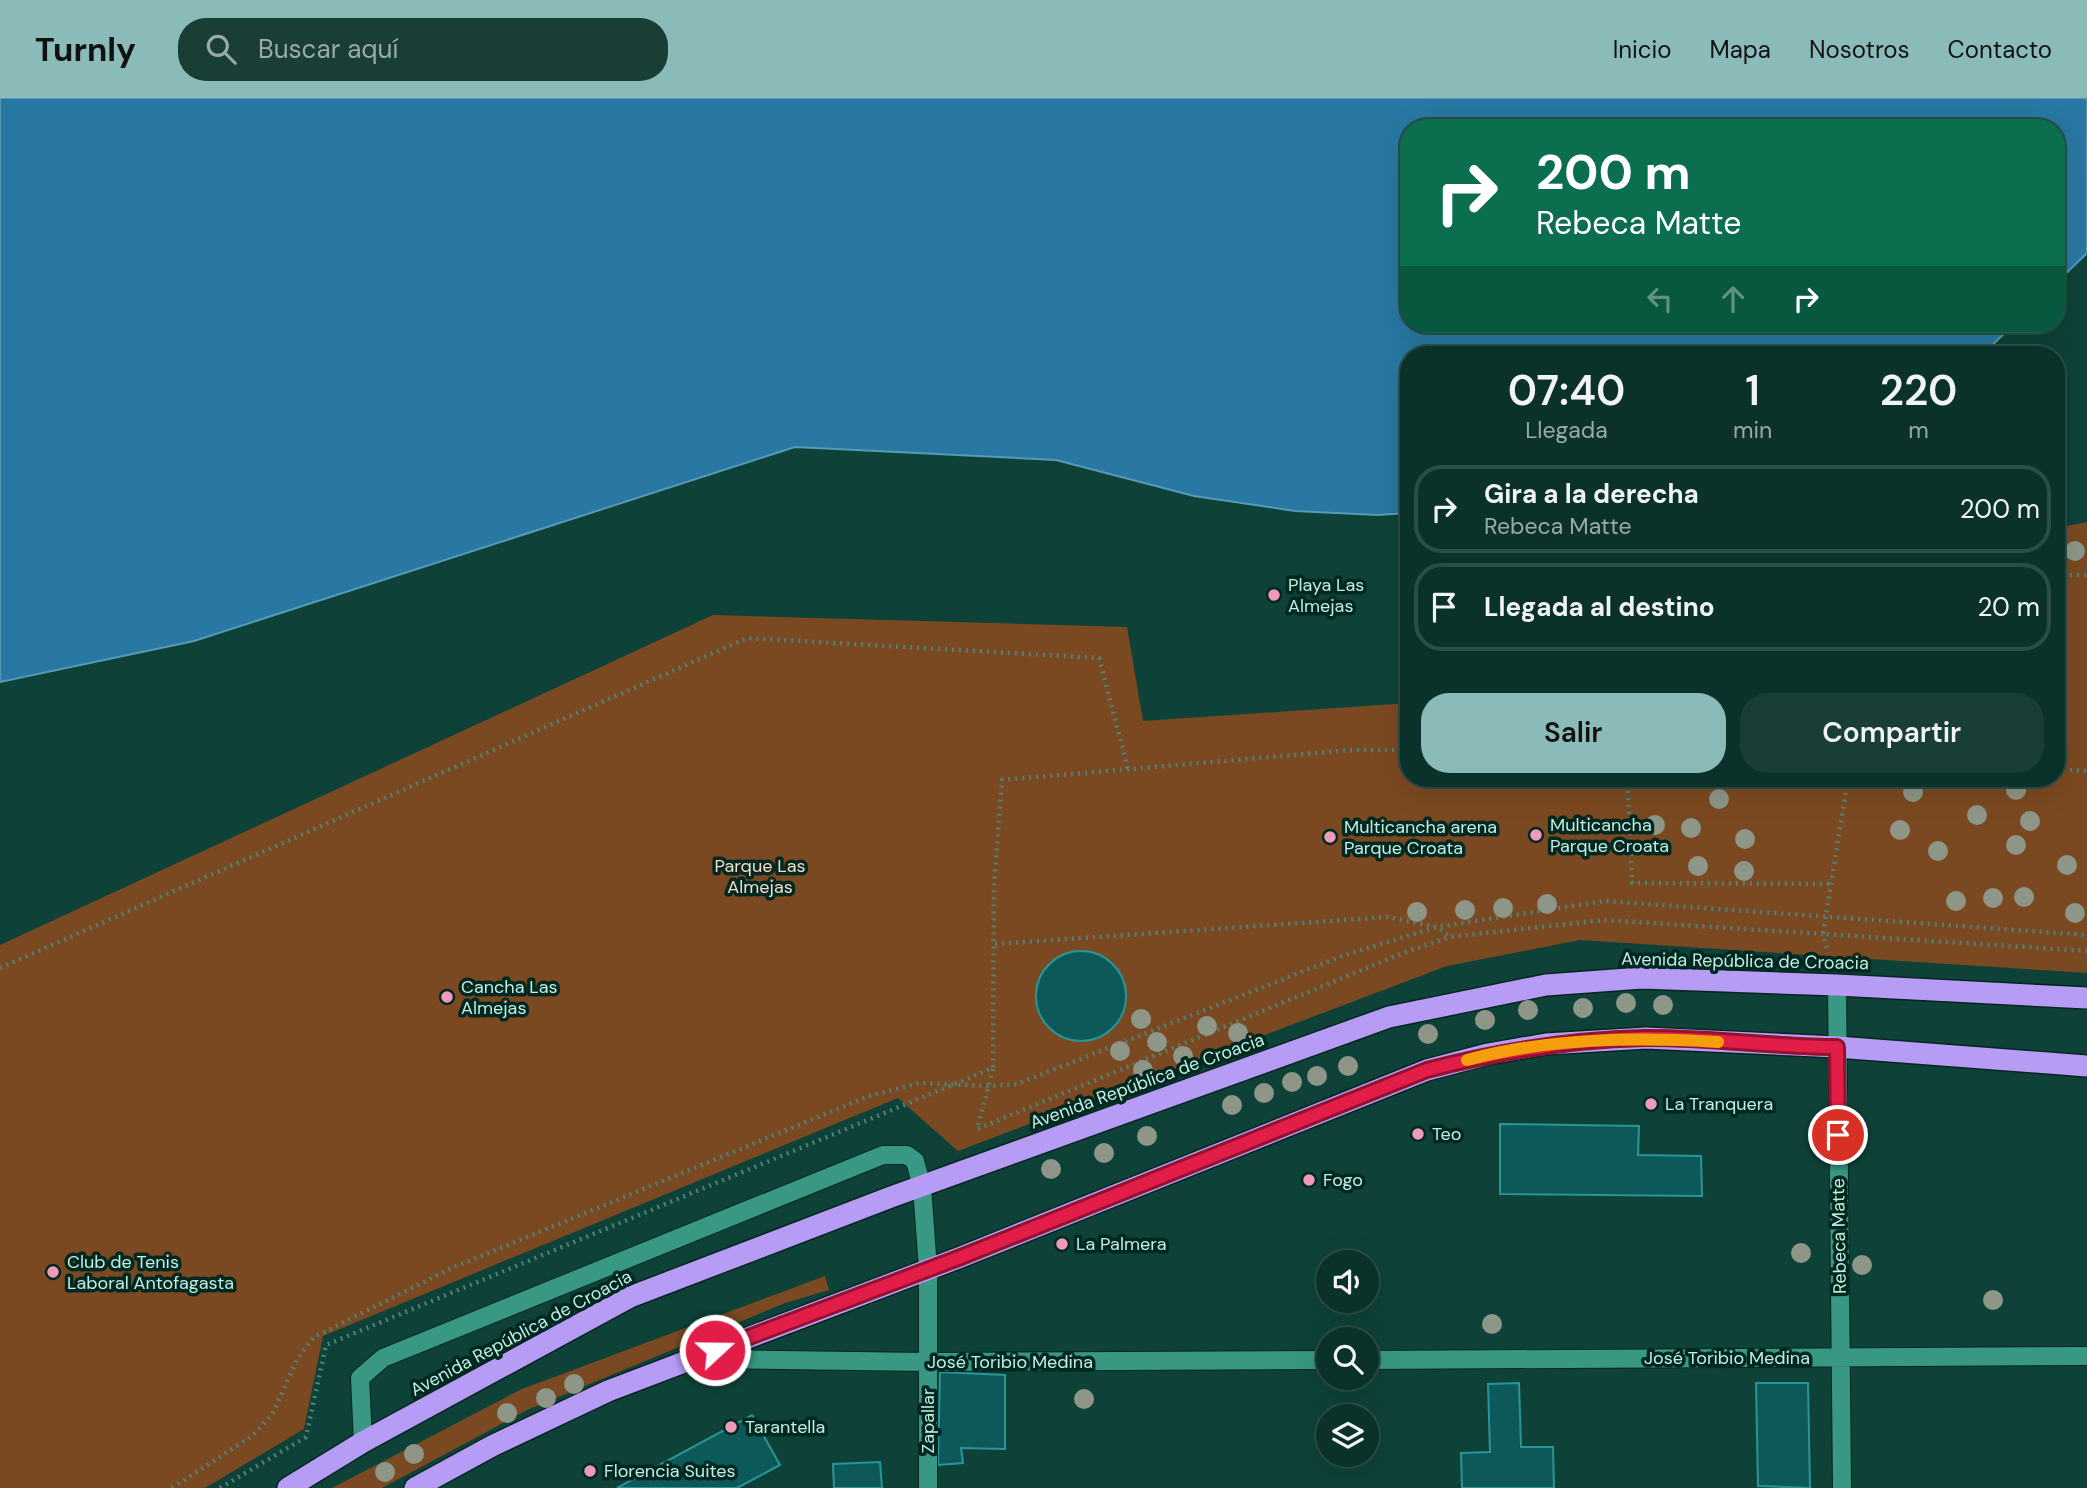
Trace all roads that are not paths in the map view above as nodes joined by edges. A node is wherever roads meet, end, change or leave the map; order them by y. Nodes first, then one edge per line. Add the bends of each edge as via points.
1 (1837, 985) junction
2 (2087, 998) edge
3 (1837, 1047) junction
4 (2087, 1066) edge
5 (922, 1187) junction
6 (928, 1269) junction
7 (2087, 1356) edge
8 (1841, 1358) junction
9 (691, 1359) junction
10 (1316, 1360) edge
11 (1379, 1360) edge
12 (928, 1362) junction
13 (363, 1442) junction
14 (288, 1488) edge
15 (415, 1488) edge
16 (928, 1488) edge
17 (1842, 1488) edge

1 - 2 highway, Avenida República de Croacia
1 - 3 street, Rebeca Matte
1 - 5 highway, Avenida República de Croacia via 1642,978 1546,985 1471,998 1389,1017
3 - 4 highway
3 - 6 highway via 1646,1038 1546,1044 1489,1054 1427,1070
3 - 8 street, Rebeca Matte
5 - 6 street, Zapallar
5 - 13 highway, Avenida República de Croacia via 630,1297
5 - 13 street, Zapallar via 915,1161 907,1155 883,1155 383,1358 360,1378
6 - 9 highway
6 - 12 street, Zapallar
7 - 8 street, José Toribio Medina
8 - 11 street, José Toribio Medina
8 - 17 street, Rebeca Matte
9 - 12 street, José Toribio Medina
9 - 15 highway via 596,1396
10 - 12 street, José Toribio Medina
12 - 16 street, Zapallar
13 - 14 highway, Avenida República de Croacia

